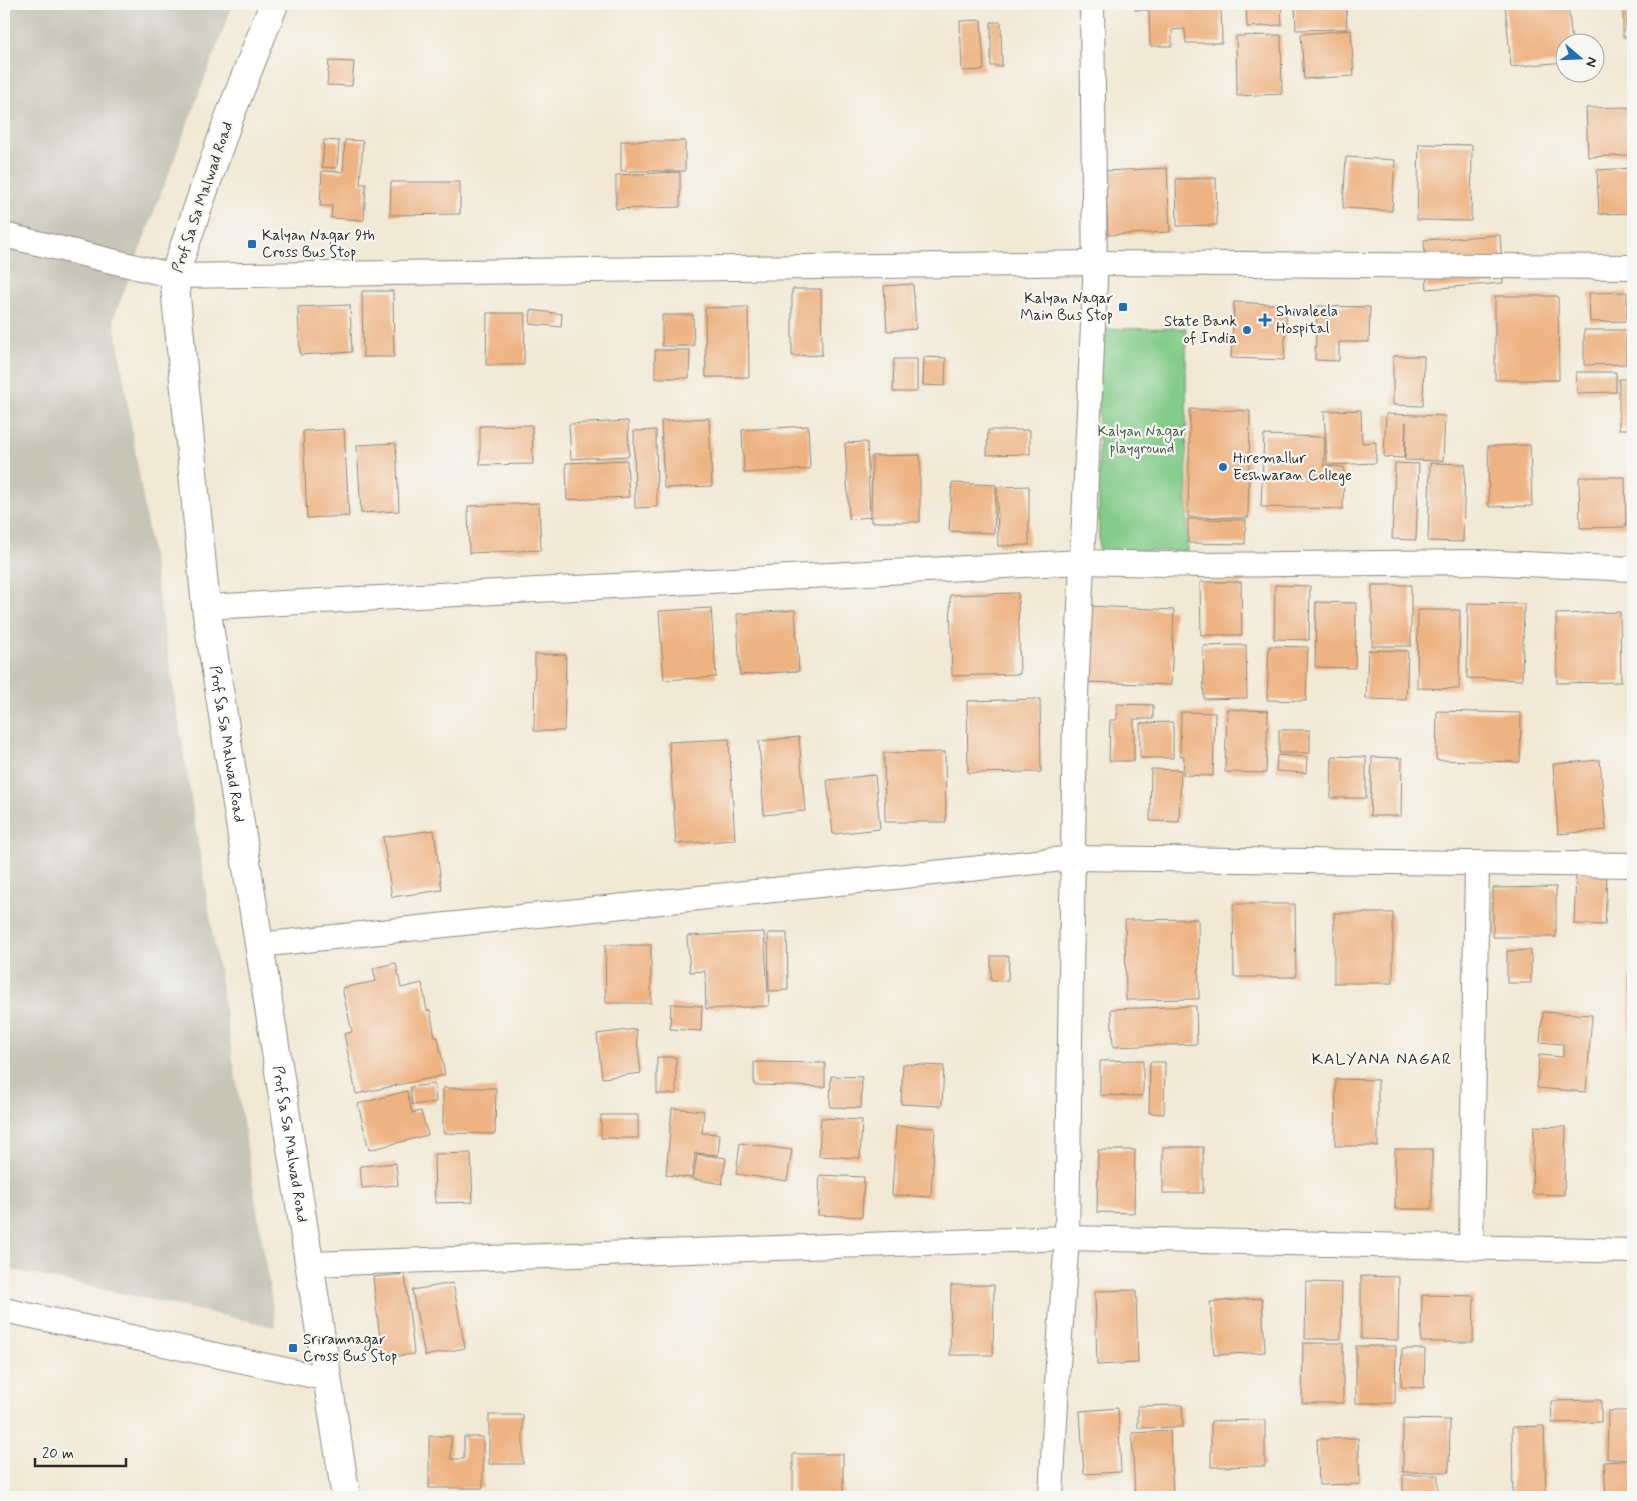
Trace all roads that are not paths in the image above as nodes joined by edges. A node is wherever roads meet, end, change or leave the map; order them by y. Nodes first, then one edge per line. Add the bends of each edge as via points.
1 (274, 4) edge
2 (1092, 4) edge
3 (4, 235) edge
4 (1094, 263) junction
5 (1633, 267) edge
6 (174, 276) junction
7 (1082, 562) junction
8 (1633, 569) edge
9 (206, 607) junction
10 (1073, 858) junction
11 (1477, 863) junction
12 (1633, 865) edge
13 (260, 946) junction
14 (1067, 1238) junction
15 (1470, 1247) junction
16 (1633, 1251) edge
17 (310, 1264) junction
18 (4, 1310) edge
19 (328, 1380) junction
20 (346, 1497) edge
21 (1051, 1497) edge

1 - 6 street, Prof Sa Sa Malwad Road via 229,118
2 - 4 street
3 - 6 street
4 - 5 street
4 - 6 street
4 - 7 street
6 - 9 street, Prof Sa Sa Malwad Road
7 - 8 street via 1479,562
7 - 9 street
7 - 10 street
9 - 13 street, Prof Sa Sa Malwad Road
10 - 11 street
10 - 13 street
10 - 14 street
11 - 12 street
11 - 15 street
13 - 17 street, Prof Sa Sa Malwad Road
14 - 15 street
14 - 17 street
14 - 21 street
15 - 16 street
17 - 19 street, Prof Sa Sa Malwad Road
18 - 19 street
19 - 20 street, Prof Sa Sa Malwad Road

